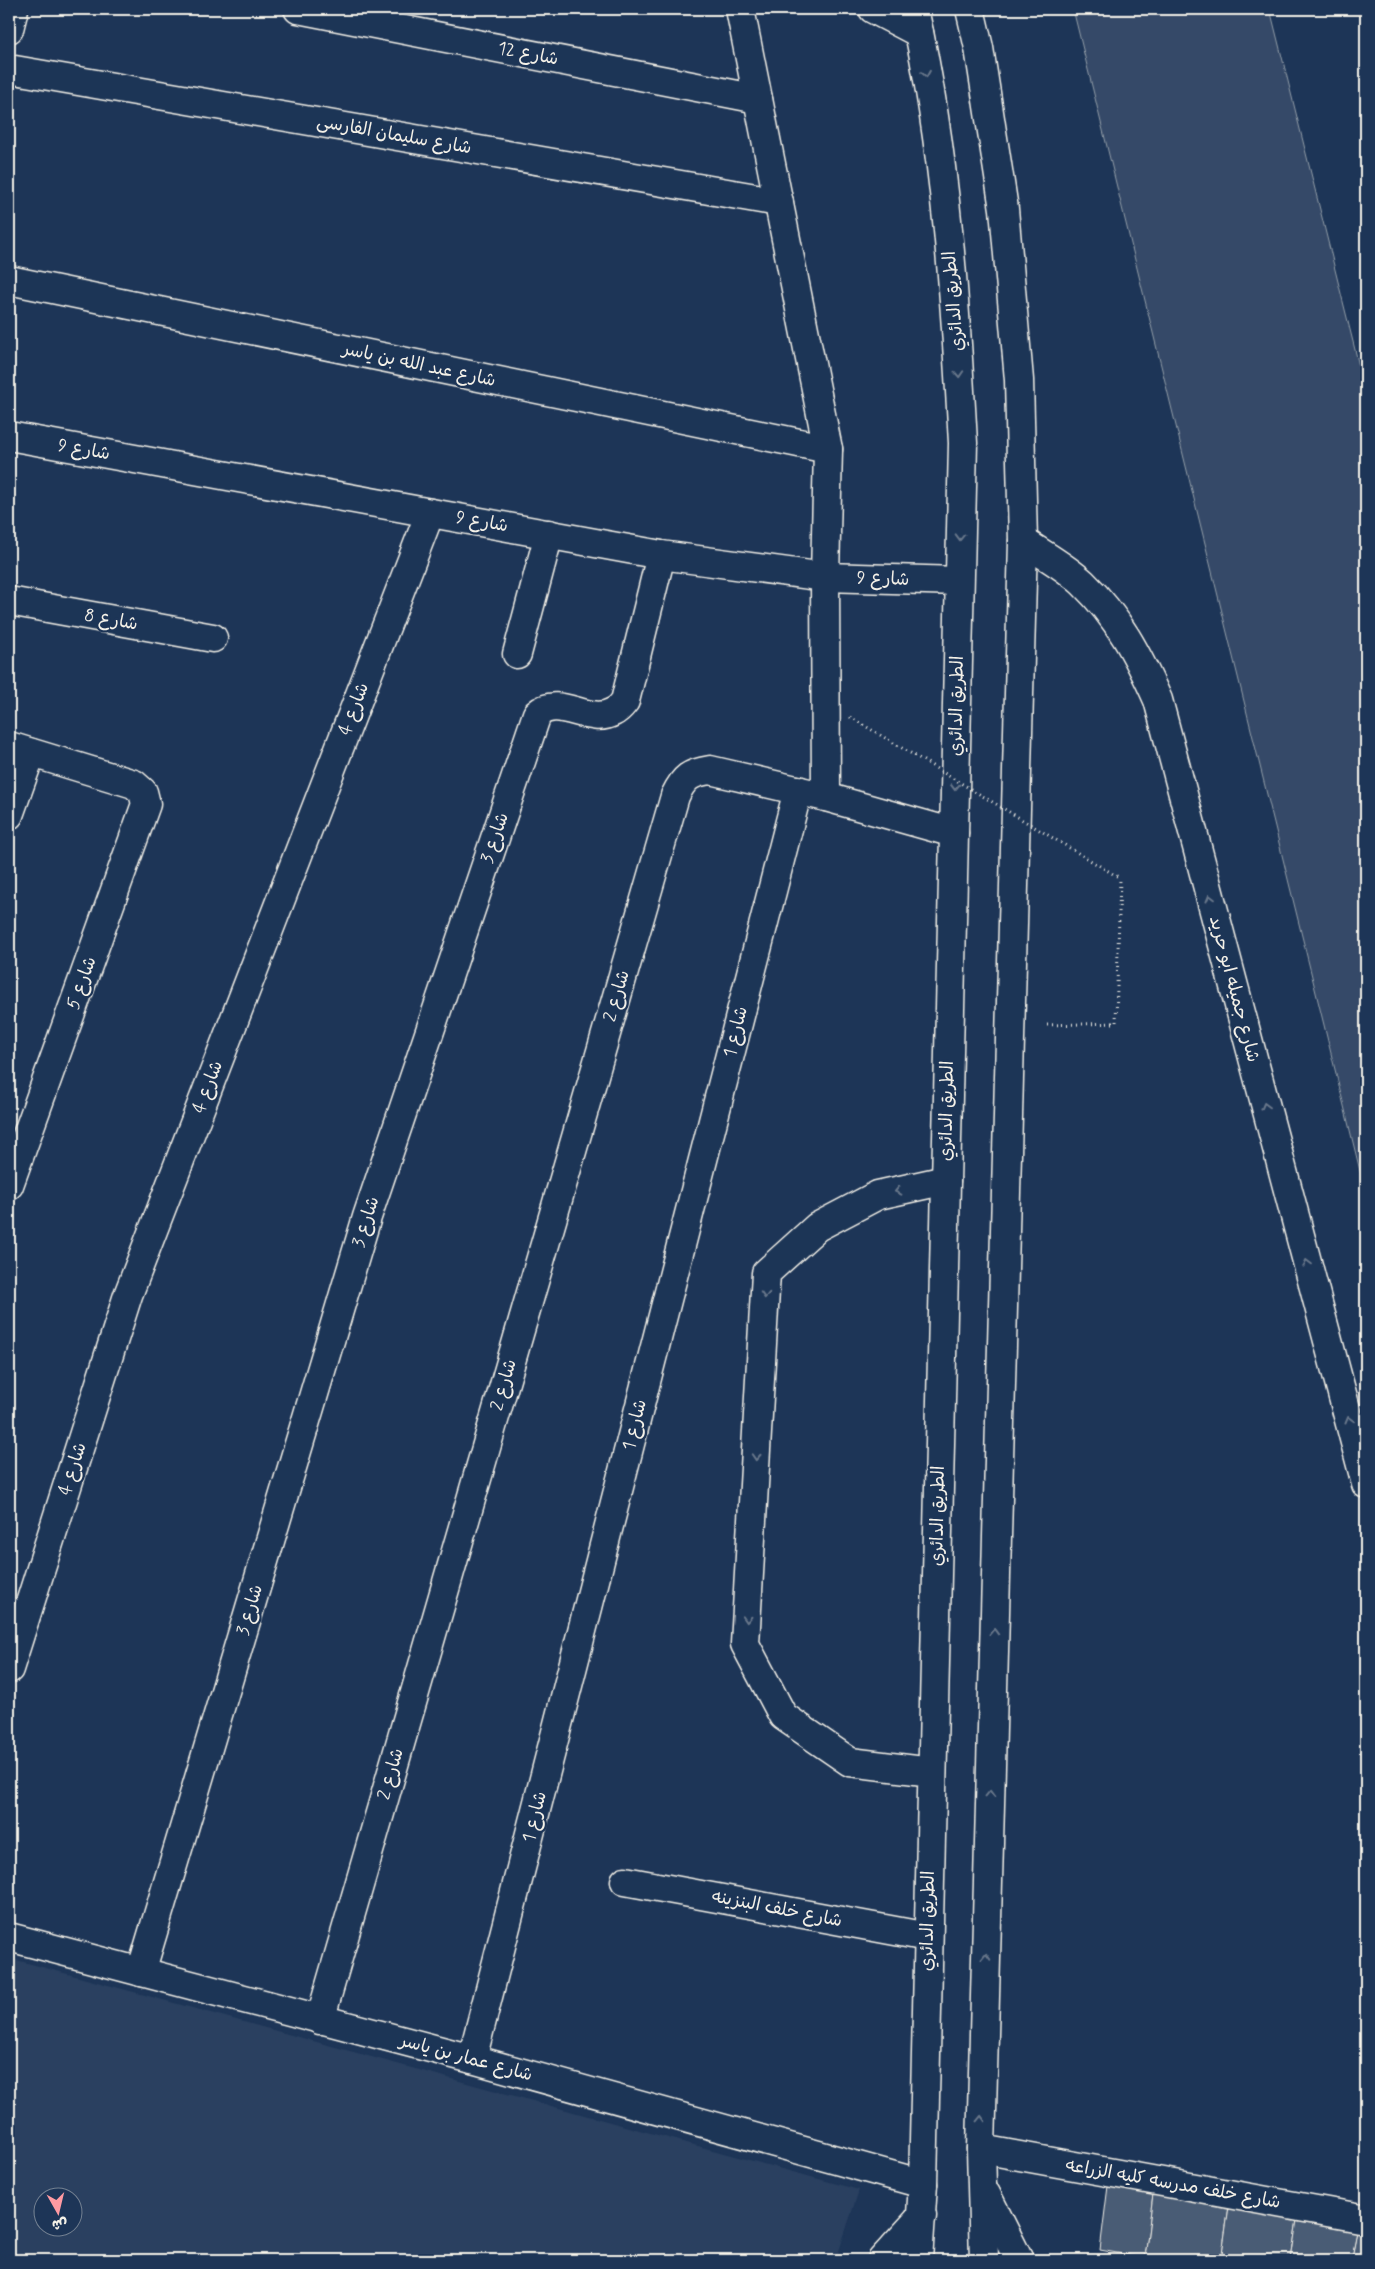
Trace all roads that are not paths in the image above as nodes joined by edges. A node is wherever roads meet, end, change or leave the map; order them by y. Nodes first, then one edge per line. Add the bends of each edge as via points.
1 (14, 9) edge
2 (298, 9) edge
3 (740, 9) edge
4 (873, 9) edge
5 (970, 9) edge
6 (916, 21) edge
7 (9, 29) edge
8 (9, 68) edge
9 (758, 99) junction
10 (779, 202) junction
11 (9, 280) edge
12 (9, 436) edge
13 (828, 449) junction
14 (430, 513) junction
15 (549, 534) junction
16 (1023, 541) junction
17 (660, 555) junction
18 (825, 577) junction
19 (959, 581) junction
20 (9, 601) edge
21 (213, 638) dead end
22 (517, 654) dead end
23 (20, 749) edge
24 (798, 790) junction
25 (826, 797) junction
26 (9, 815) edge
27 (954, 833) junction
28 (946, 1180) junction
29 (9, 1184) edge
30 (1366, 1484) edge
31 (9, 1669) edge
32 (932, 1772) junction
33 (625, 1881) dead end
34 (9, 1937) edge
35 (928, 1937) junction
36 (141, 1972) junction
37 (320, 2020) junction
38 (472, 2059) junction
39 (981, 2149) junction
40 (922, 2184) junction
41 (981, 2186) junction
42 (922, 2216) junction
43 (1366, 2219) edge
44 (882, 2260) edge
45 (918, 2260) edge
46 (984, 2260) edge
47 (1018, 2260) edge

1 - 7 street
2 - 9 street, شارع 12
3 - 9 street
4 - 6 street
5 - 16 street via 1004,209 1019,380
6 -> 19 street, الطريق الدائري via 941,169 956,306 963,443
8 - 10 street, شارع سليمان الفارسى
9 - 10 street
10 - 13 street
11 - 13 street, شارع عبد الله بن ياسر
12 - 14 street, شارع 9
13 - 18 street
14 - 15 street, شارع 9
14 - 31 street, شارع 4 via 128,1295
15 - 17 street, شارع 9
15 - 22 street
30 -> 16 street, شارع جميله ابو حريد via 1158,700 1139,656 1114,617 1082,582
39 -> 16 street
17 - 18 street, شارع 9
17 - 36 street, شارع 3 via 625,701 613,713 597,716 552,706 537,714 367,1217
18 - 19 street, شارع 9
18 - 25 street
19 -> 27 street, الطريق الدائري
20 - 21 street, شارع 8
23 - 26 street
23 - 29 street, شارع 5 via 134,784 143,792 146,804
24 - 25 street
24 - 37 street, شارع 2 via 710,770 695,772 682,781 676,796
24 - 38 street, شارع 1
25 - 27 street
27 - 28 street, الطريق الدائري
28 - 32 street, الطريق الدائري
28 -> 32 street via 878,1195 817,1227 766,1273 745,1644 783,1716 820,1742 850,1762
32 - 35 street, الطريق الدائري
33 - 35 street, شارع خلف البنزينه
34 - 36 street, شارع عمار بن ياسر
35 - 40 street, الطريق الدائري
36 - 37 street, شارع عمار بن ياسر
37 - 38 street, شارع عمار بن ياسر
38 - 40 street, شارع عمار بن ياسر
39 - 41 street
39 - 43 street, شارع خلف مدرسه كليه الزراعه
40 - 42 street, الطريق الدائري
41 - 46 street
41 - 47 street
42 - 44 street
42 - 45 street, الطريق الدائري

